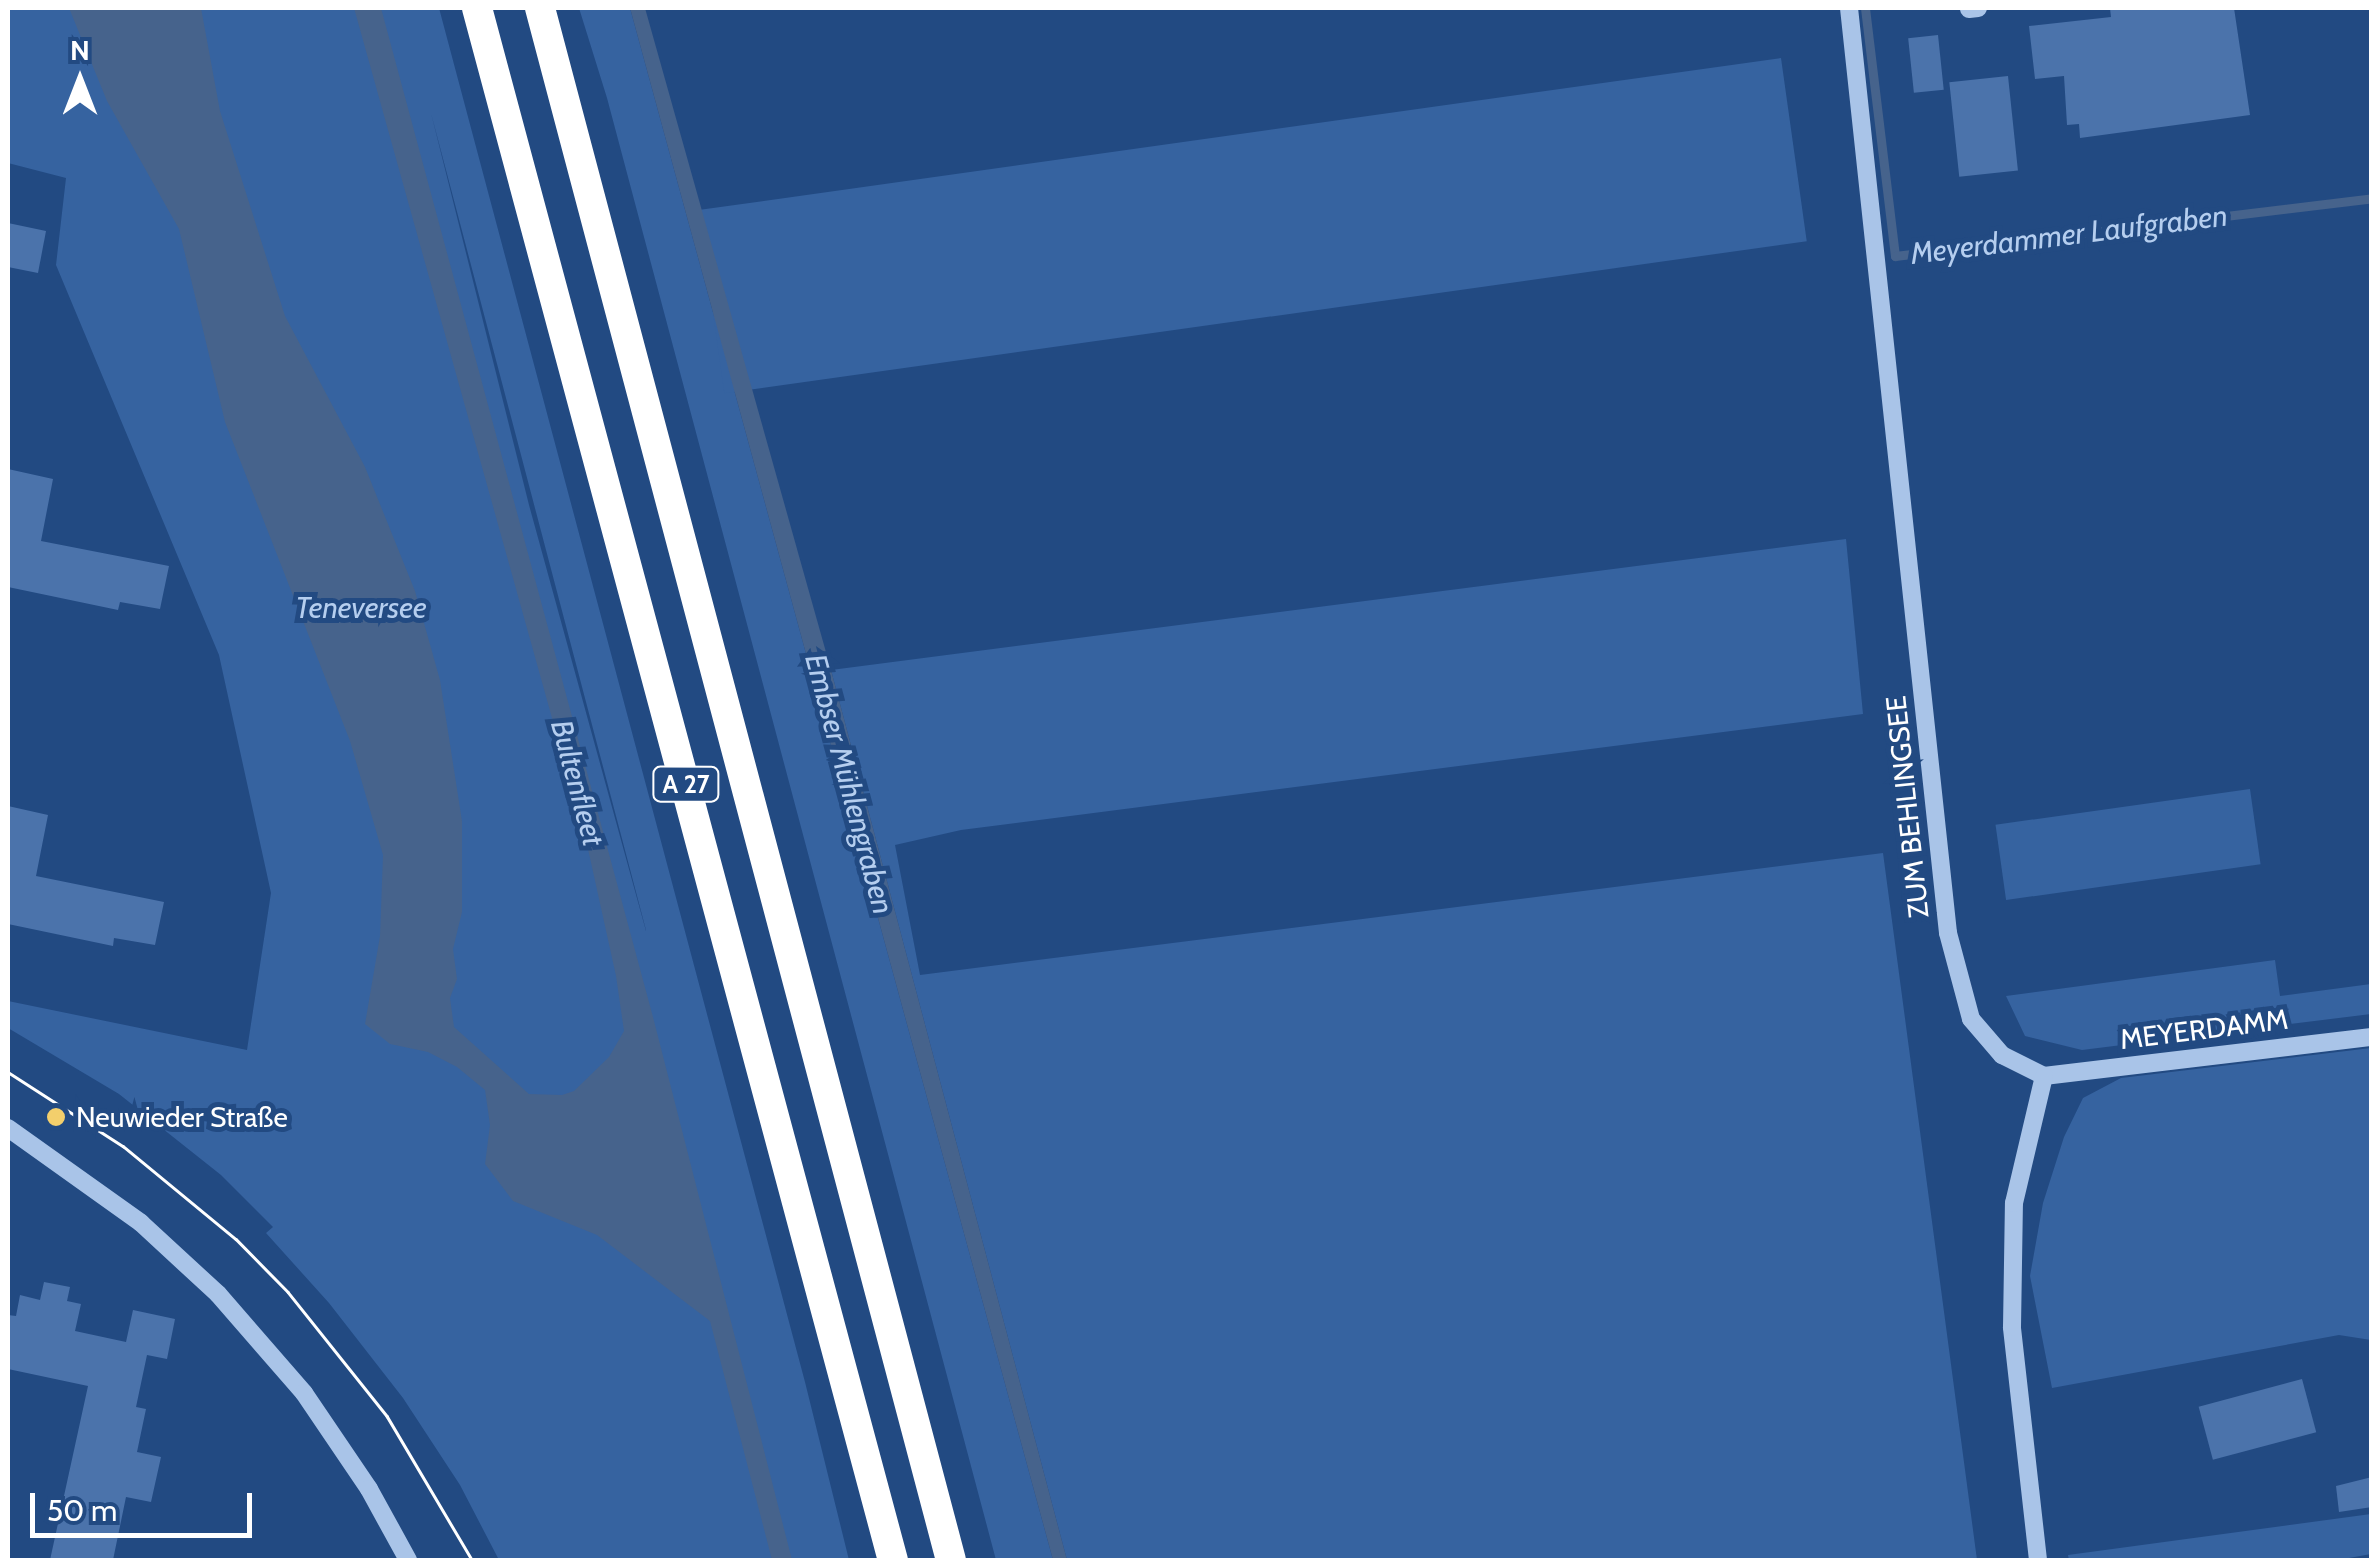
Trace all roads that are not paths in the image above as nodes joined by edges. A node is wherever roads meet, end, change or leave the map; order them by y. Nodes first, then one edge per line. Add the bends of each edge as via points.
1 (478, 8) edge
2 (540, 8) edge
3 (1850, 8) edge
4 (1978, 8) edge
5 (1969, 9) edge
6 (2372, 1038) edge
7 (2044, 1076) junction
8 (8, 1128) edge
9 (408, 1560) edge
10 (893, 1560) edge
11 (951, 1560) edge
12 (2038, 1560) edge

1 - 10 highway, A 27
2 - 11 highway, A 27
3 - 7 street, ZUM BEHLINGSEE via 1948,933 1971,1019 2002,1054
4 - 5 street
6 - 7 street, MEYERDAMM
7 - 12 street via 2014,1204 2012,1327
8 - 9 street via 140,1223 218,1294 304,1392

